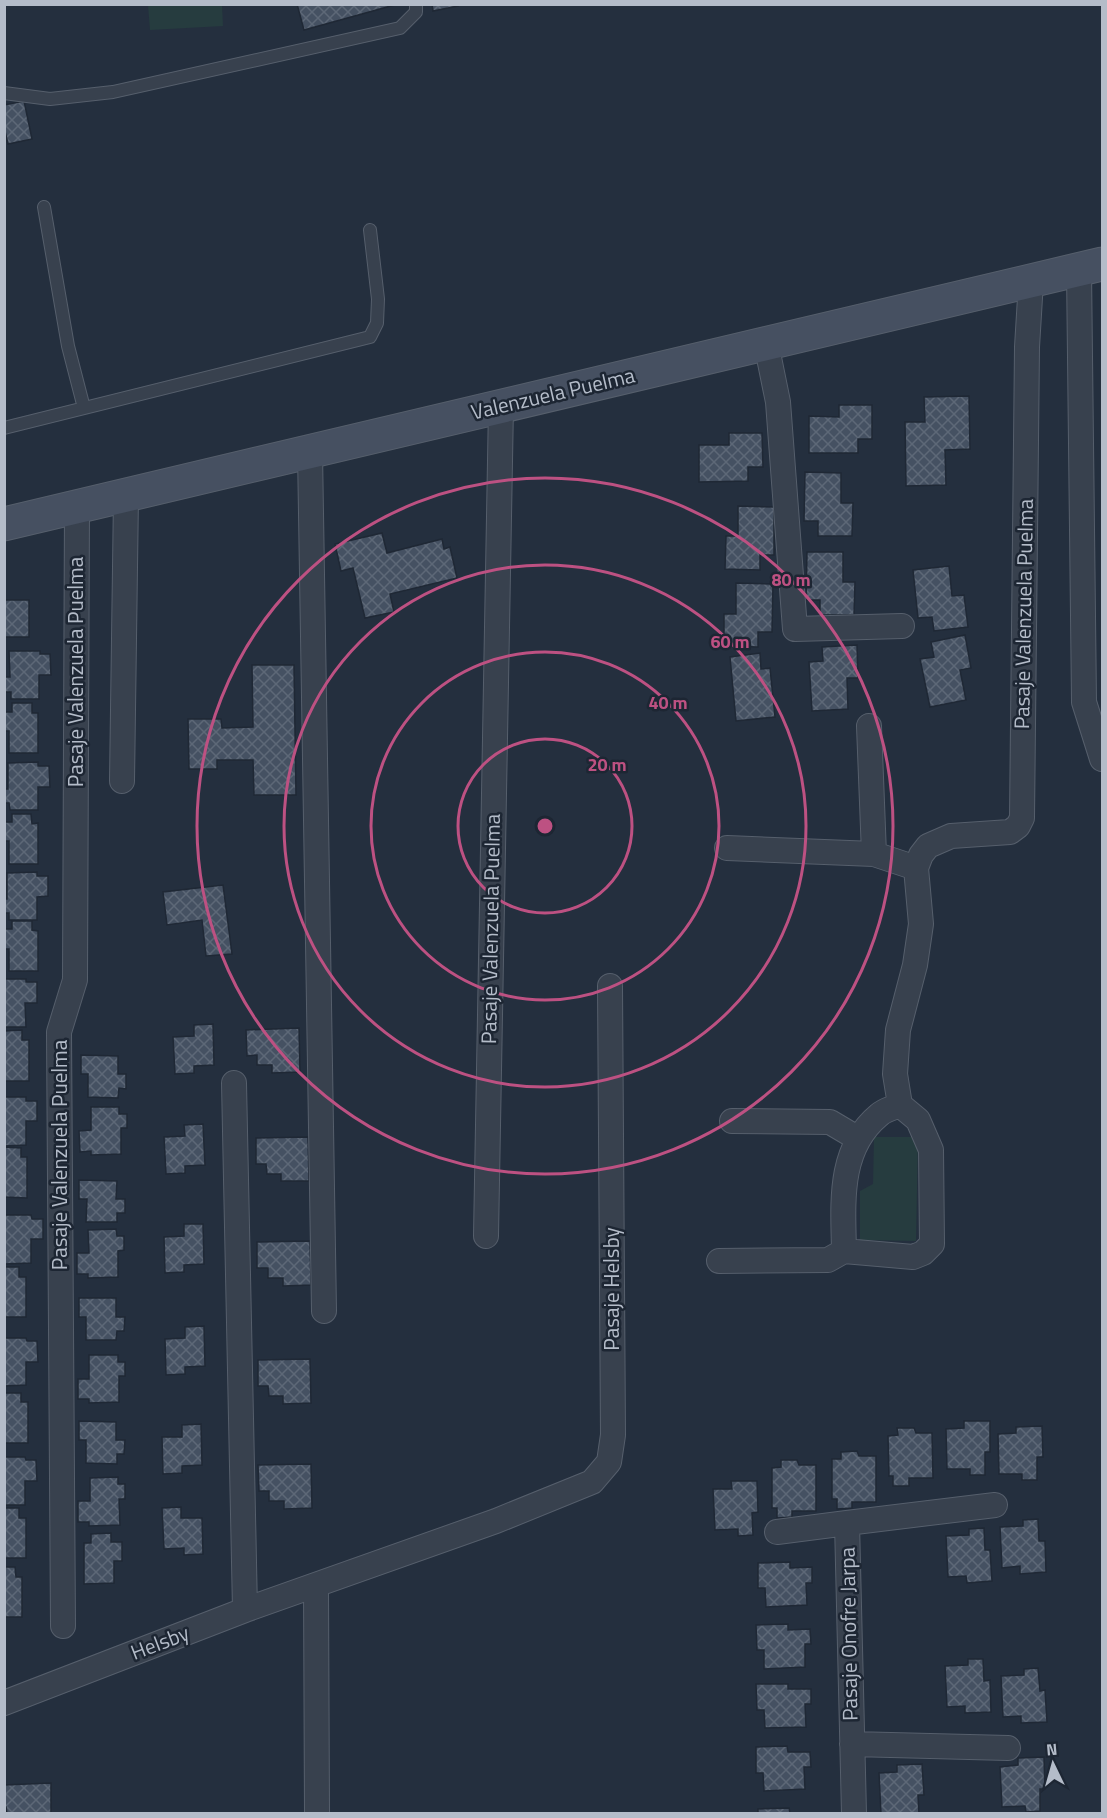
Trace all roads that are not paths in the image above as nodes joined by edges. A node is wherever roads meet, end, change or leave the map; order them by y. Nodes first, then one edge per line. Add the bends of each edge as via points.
1 (416, 4) edge
2 (4, 93) edge
3 (44, 207) dead end
4 (370, 230) dead end
5 (1091, 267) edge
6 (1031, 281) junction
7 (766, 343) junction
8 (501, 406) junction
9 (84, 408) junction
10 (4, 428) edge
11 (310, 452) junction
12 (126, 496) junction
13 (77, 507) junction
14 (4, 524) edge
15 (902, 626) dead end
16 (869, 726) dead end
17 (1102, 759) edge
18 (122, 781) dead end
19 (727, 848) dead end
20 (874, 854) junction
21 (916, 868) junction
22 (610, 986) dead end
23 (234, 1083) dead end
24 (900, 1106) junction
25 (732, 1121) dead end
26 (857, 1138) junction
27 (486, 1236) dead end
28 (844, 1251) junction
29 (718, 1261) dead end
30 (324, 1311) dead end
31 (995, 1505) dead end
32 (496, 1521) joint
33 (847, 1523) junction
34 (777, 1532) dead end
35 (316, 1586) junction
36 (245, 1610) junction
37 (63, 1626) dead end
38 (4, 1703) edge
39 (852, 1744) junction
40 (1008, 1748) dead end
41 (317, 1814) edge
42 (854, 1814) edge

1 - 2 lane via 416,12 400,28 113,92 50,99
3 - 9 lane via 68,346
4 - 9 lane via 378,299 377,323 370,337
5 - 6 street, Valenzuela Puelma
5 - 17 street via 1084,702
6 - 7 street, Valenzuela Puelma
6 - 21 street, Pasaje Valenzuela Puelma via 1022,818 1010,832 938,840 928,846
7 - 8 street, Valenzuela Puelma
7 - 15 street via 778,402 795,629
8 - 11 street, Valenzuela Puelma
8 - 27 street, Pasaje Valenzuela Puelma
9 - 10 lane
11 - 12 street, Valenzuela Puelma
11 - 30 street
12 - 13 street, Valenzuela Puelma
12 - 18 street
13 - 14 street, Valenzuela Puelma
13 - 37 street, Pasaje Valenzuela Puelma via 75,980 59,1032
16 - 20 street
19 - 20 street
20 - 21 street
21 - 24 street via 921,924 898,1030 895,1074
22 - 32 street, Pasaje Helsby via 613,1435 609,1462 592,1482
23 - 36 street
24 - 26 street via 880,1113
24 - 28 street via 918,1120 931,1150 932,1244 913,1257
25 - 26 street via 830,1122
26 - 28 street via 843,1200
28 - 29 street via 828,1260
31 - 33 street, Pasaje Onofre Jarpa
32 - 35 street, Helsby
33 - 34 street, Pasaje Onofre Jarpa
33 - 39 street, Pasaje Onofre Jarpa
35 - 36 street, Helsby
35 - 41 street
36 - 38 street, Helsby
39 - 40 street, Pasaje Onofre Jarpa
39 - 42 street, Pasaje Onofre Jarpa

